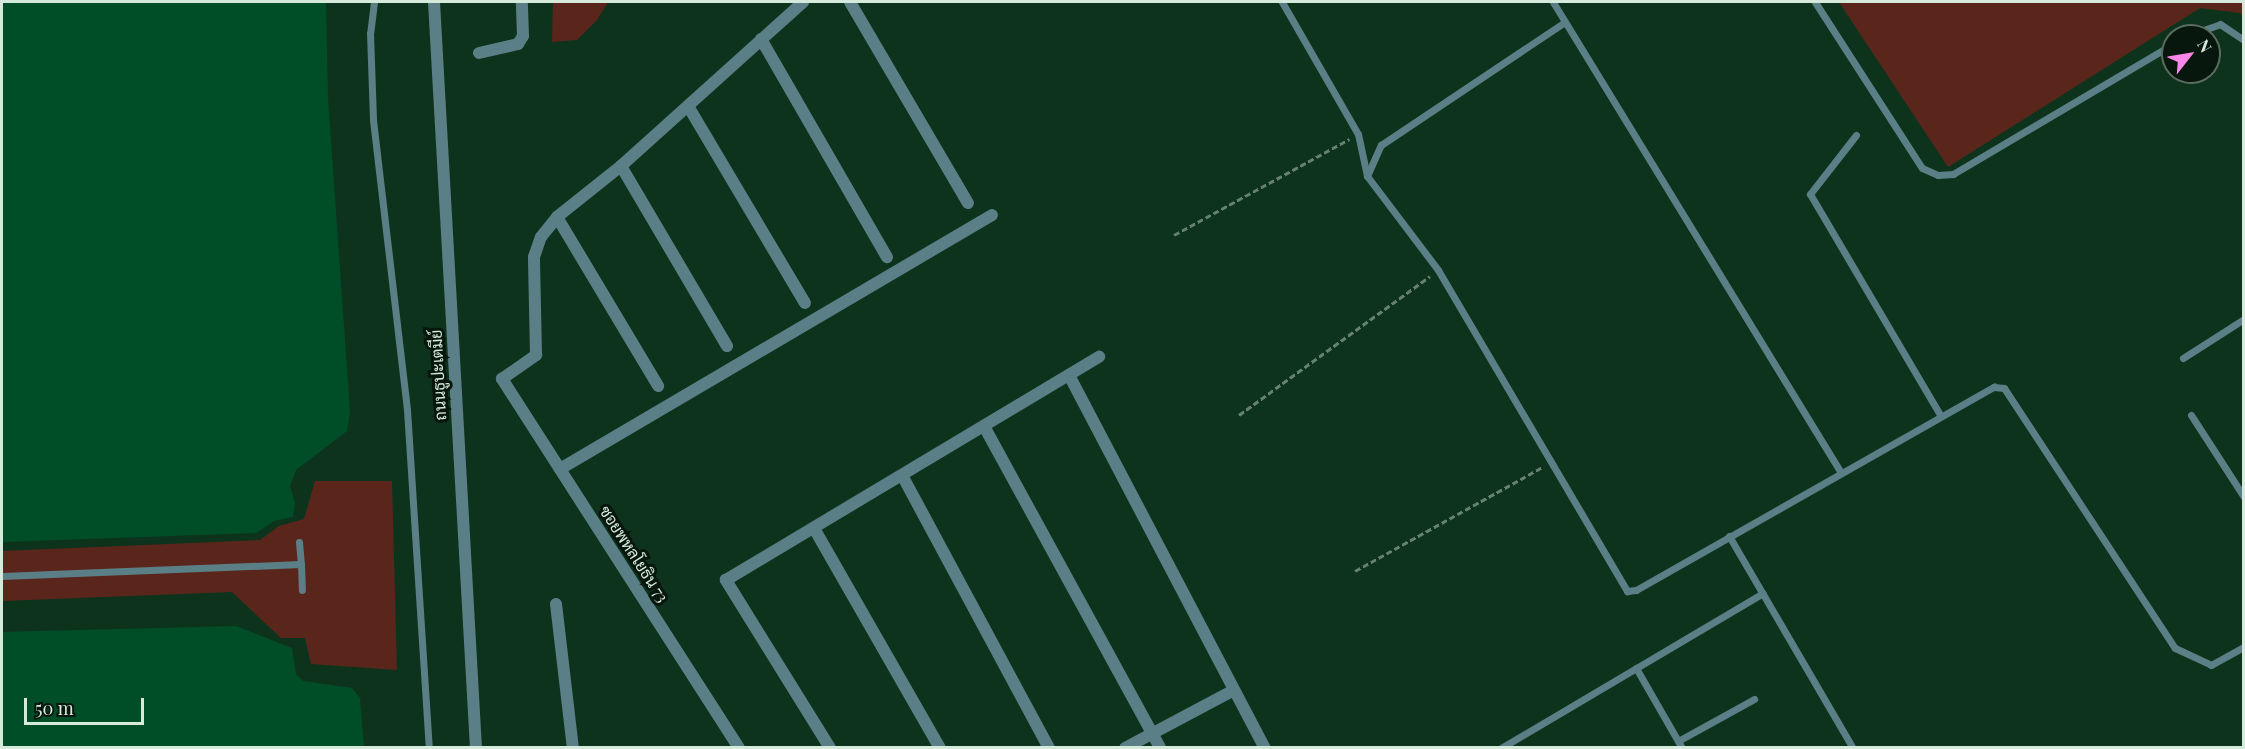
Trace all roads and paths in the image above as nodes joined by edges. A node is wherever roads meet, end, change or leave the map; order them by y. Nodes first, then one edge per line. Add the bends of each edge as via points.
1 (374, 2) edge
2 (434, 2) edge
3 (522, 2) edge
4 (802, 2) edge
5 (850, 2) edge
6 (1282, 2) edge
7 (1553, 2) edge
8 (1815, 2) edge
9 (1565, 22) junction
10 (2221, 25) edge
11 (761, 39) junction
12 (2244, 40) edge
13 (2161, 51) edge
14 (479, 53) dead end
15 (688, 106) junction
16 (1358, 134) junction
17 (1856, 135) dead end
18 (621, 166) junction
19 (1367, 176) junction
20 (968, 203) dead end
21 (992, 214) dead end
22 (557, 217) junction
23 (1174, 235) dead end
24 (887, 257) dead end
25 (1438, 270) junction
26 (805, 303) dead end
27 (2244, 319) edge
28 (727, 346) dead end
29 (1099, 357) dead end
30 (2183, 358) dead end
31 (1070, 377) junction
32 (658, 386) dead end
33 (2191, 414) dead end
34 (1239, 415) dead end
35 (1941, 416) junction
36 (986, 428) junction
37 (1550, 464) junction
38 (560, 469) junction
39 (1840, 471) junction
40 (903, 477) junction
41 (2244, 497) edge
42 (815, 530) junction
43 (1729, 536) junction
44 (299, 542) dead end
45 (301, 564) junction
46 (1355, 571) dead end
47 (2, 576) edge
48 (302, 590) dead end
49 (1763, 594) junction
50 (556, 604) dead end
51 (2244, 646) edge
52 (1636, 668) junction
53 (1234, 690) junction
54 (1754, 699) dead end
55 (1152, 732) junction
56 (1680, 744) edge
57 (429, 747) edge
58 (476, 747) edge
59 (573, 747) edge
60 (739, 747) edge
61 (830, 747) edge
62 (940, 747) edge
63 (1049, 747) edge
64 (1125, 747) edge
65 (1160, 747) edge
66 (1265, 747) edge
67 (1501, 747) edge
68 (1853, 747) edge

1 - 57 lane via 370,33 373,120 407,410
2 - 58 street, ถนนธูปะเตมีย์
3 - 14 street via 522,36 518,44
4 - 11 street
5 - 20 street
6 - 16 lane
7 - 9 lane
8 - 13 lane via 1922,168 1938,175 1953,174
9 - 19 lane via 1381,144
9 - 39 lane
10 - 12 lane
11 - 15 street
11 - 24 street
15 - 18 street
15 - 26 street
16 - 19 lane
16 - 23 path
17 - 35 lane via 1810,194
18 - 22 street
18 - 28 street
19 - 25 lane
21 - 38 street
22 - 32 street
22 - 38 street, ซอยพหลโยธิน 73 via 541,237 534,257 536,355 502,379
25 - 34 path
25 - 37 lane
27 - 30 lane
29 - 31 street
31 - 36 street
31 - 53 street
33 - 41 lane
35 - 39 lane
35 - 51 lane via 1984,390 2004,388 2175,648 2211,665
36 - 40 street
36 - 55 street
37 - 43 lane via 1628,591
37 - 46 path
38 - 60 street, ซอยพหลโยธิน 73
39 - 43 lane
40 - 42 street
40 - 63 street
42 - 61 street via 726,580
42 - 62 street
43 - 49 lane
44 - 45 lane
45 - 47 lane
45 - 48 lane
49 - 52 lane
49 - 68 lane
50 - 59 street
52 - 56 lane
52 - 67 lane
53 - 55 street
53 - 66 street
54 - 56 lane
55 - 64 street
55 - 65 street

